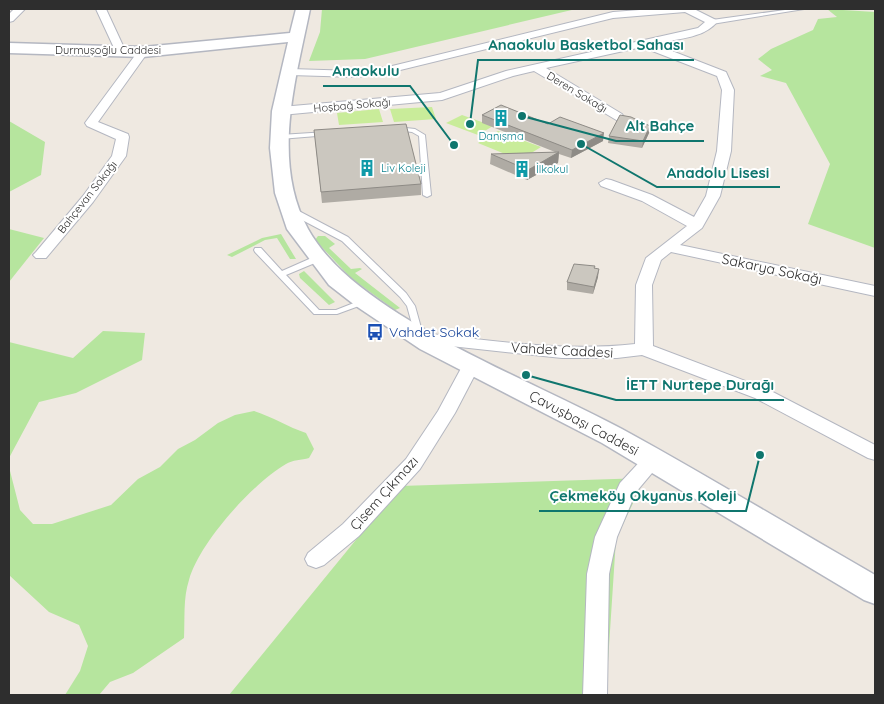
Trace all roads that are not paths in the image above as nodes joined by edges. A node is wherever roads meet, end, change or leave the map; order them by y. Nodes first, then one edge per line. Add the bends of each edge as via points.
1 (20, 9) edge
2 (101, 9) edge
3 (303, 9) edge
4 (801, 9) edge
5 (9, 19) edge
6 (712, 22) junction
7 (297, 37) junction
8 (642, 43) junction
9 (9, 48) edge
10 (120, 50) junction
11 (143, 52) junction
12 (536, 67) junction
13 (290, 72) junction
14 (281, 111) junction
15 (618, 117) edge
16 (386, 130) edge
17 (338, 133) edge
18 (280, 137) junction
19 (606, 183) dead end
20 (427, 195) dead end
21 (292, 211) junction
22 (697, 225) junction
23 (668, 247) junction
24 (258, 250) dead end
25 (41, 255) dead end
26 (318, 258) junction
27 (281, 274) junction
28 (875, 291) edge
29 (364, 302) junction
30 (420, 338) junction
31 (644, 349) junction
32 (470, 365) junction
33 (875, 453) edge
34 (653, 460) junction
35 (316, 559) dead end
36 (875, 592) edge
37 (595, 695) edge

1 - 5 street
2 - 10 street
3 - 7 main road, Çavuşbaşı Caddesi
4 - 6 lane
6 - 8 street, Hoşbağ Sokağı via 702,30
6 - 13 street via 687,9 613,15 388,70 357,74
7 - 11 main road, Durmuşoğlu Caddesi
7 - 13 main road, Çavuşbaşı Caddesi
8 - 12 street, Hoşbağ Sokağı
8 - 22 street via 722,74 728,90 724,151 713,196
9 - 10 main road, Durmuşoğlu Caddesi
10 - 11 main road, Durmuşoğlu Caddesi
11 - 25 street, Bahçevan Sokağı via 92,123 124,137 119,156
12 - 14 street, Hoşbağ Sokağı via 442,96
12 - 15 street, Deren Sokağı
13 - 14 main road, Çavuşbaşı Caddesi
14 - 18 main road, Çavuşbaşı Caddesi
16 - 20 lane via 409,129 422,135
17 - 18 lane
18 - 21 main road, Çavuşbaşı Caddesi via 285,193
19 - 22 street via 647,198
21 - 26 main road, Çavuşbaşı Caddesi via 298,229
21 - 30 lane via 345,238 403,295 411,306
22 - 23 street
23 - 28 street, Sakarya Sokağı
23 - 31 street via 654,258 644,285
24 - 27 lane
26 - 27 lane
26 - 29 main road, Çavuşbaşı Caddesi via 337,280
27 - 29 lane via 317,312 337,312
29 - 30 main road, Çavuşbaşı Caddesi
30 - 31 street, Vahdet Caddesi via 535,350 615,353
30 - 32 main road, Çavuşbaşı Caddesi
31 - 33 street via 762,394
32 - 34 main road, Çavuşbaşı Caddesi
32 - 35 street, Çisem Çıkmazı via 446,413 413,464 351,530
34 - 36 main road, Çavuşbaşı Caddesi
34 - 37 street via 627,488 606,538 598,574

